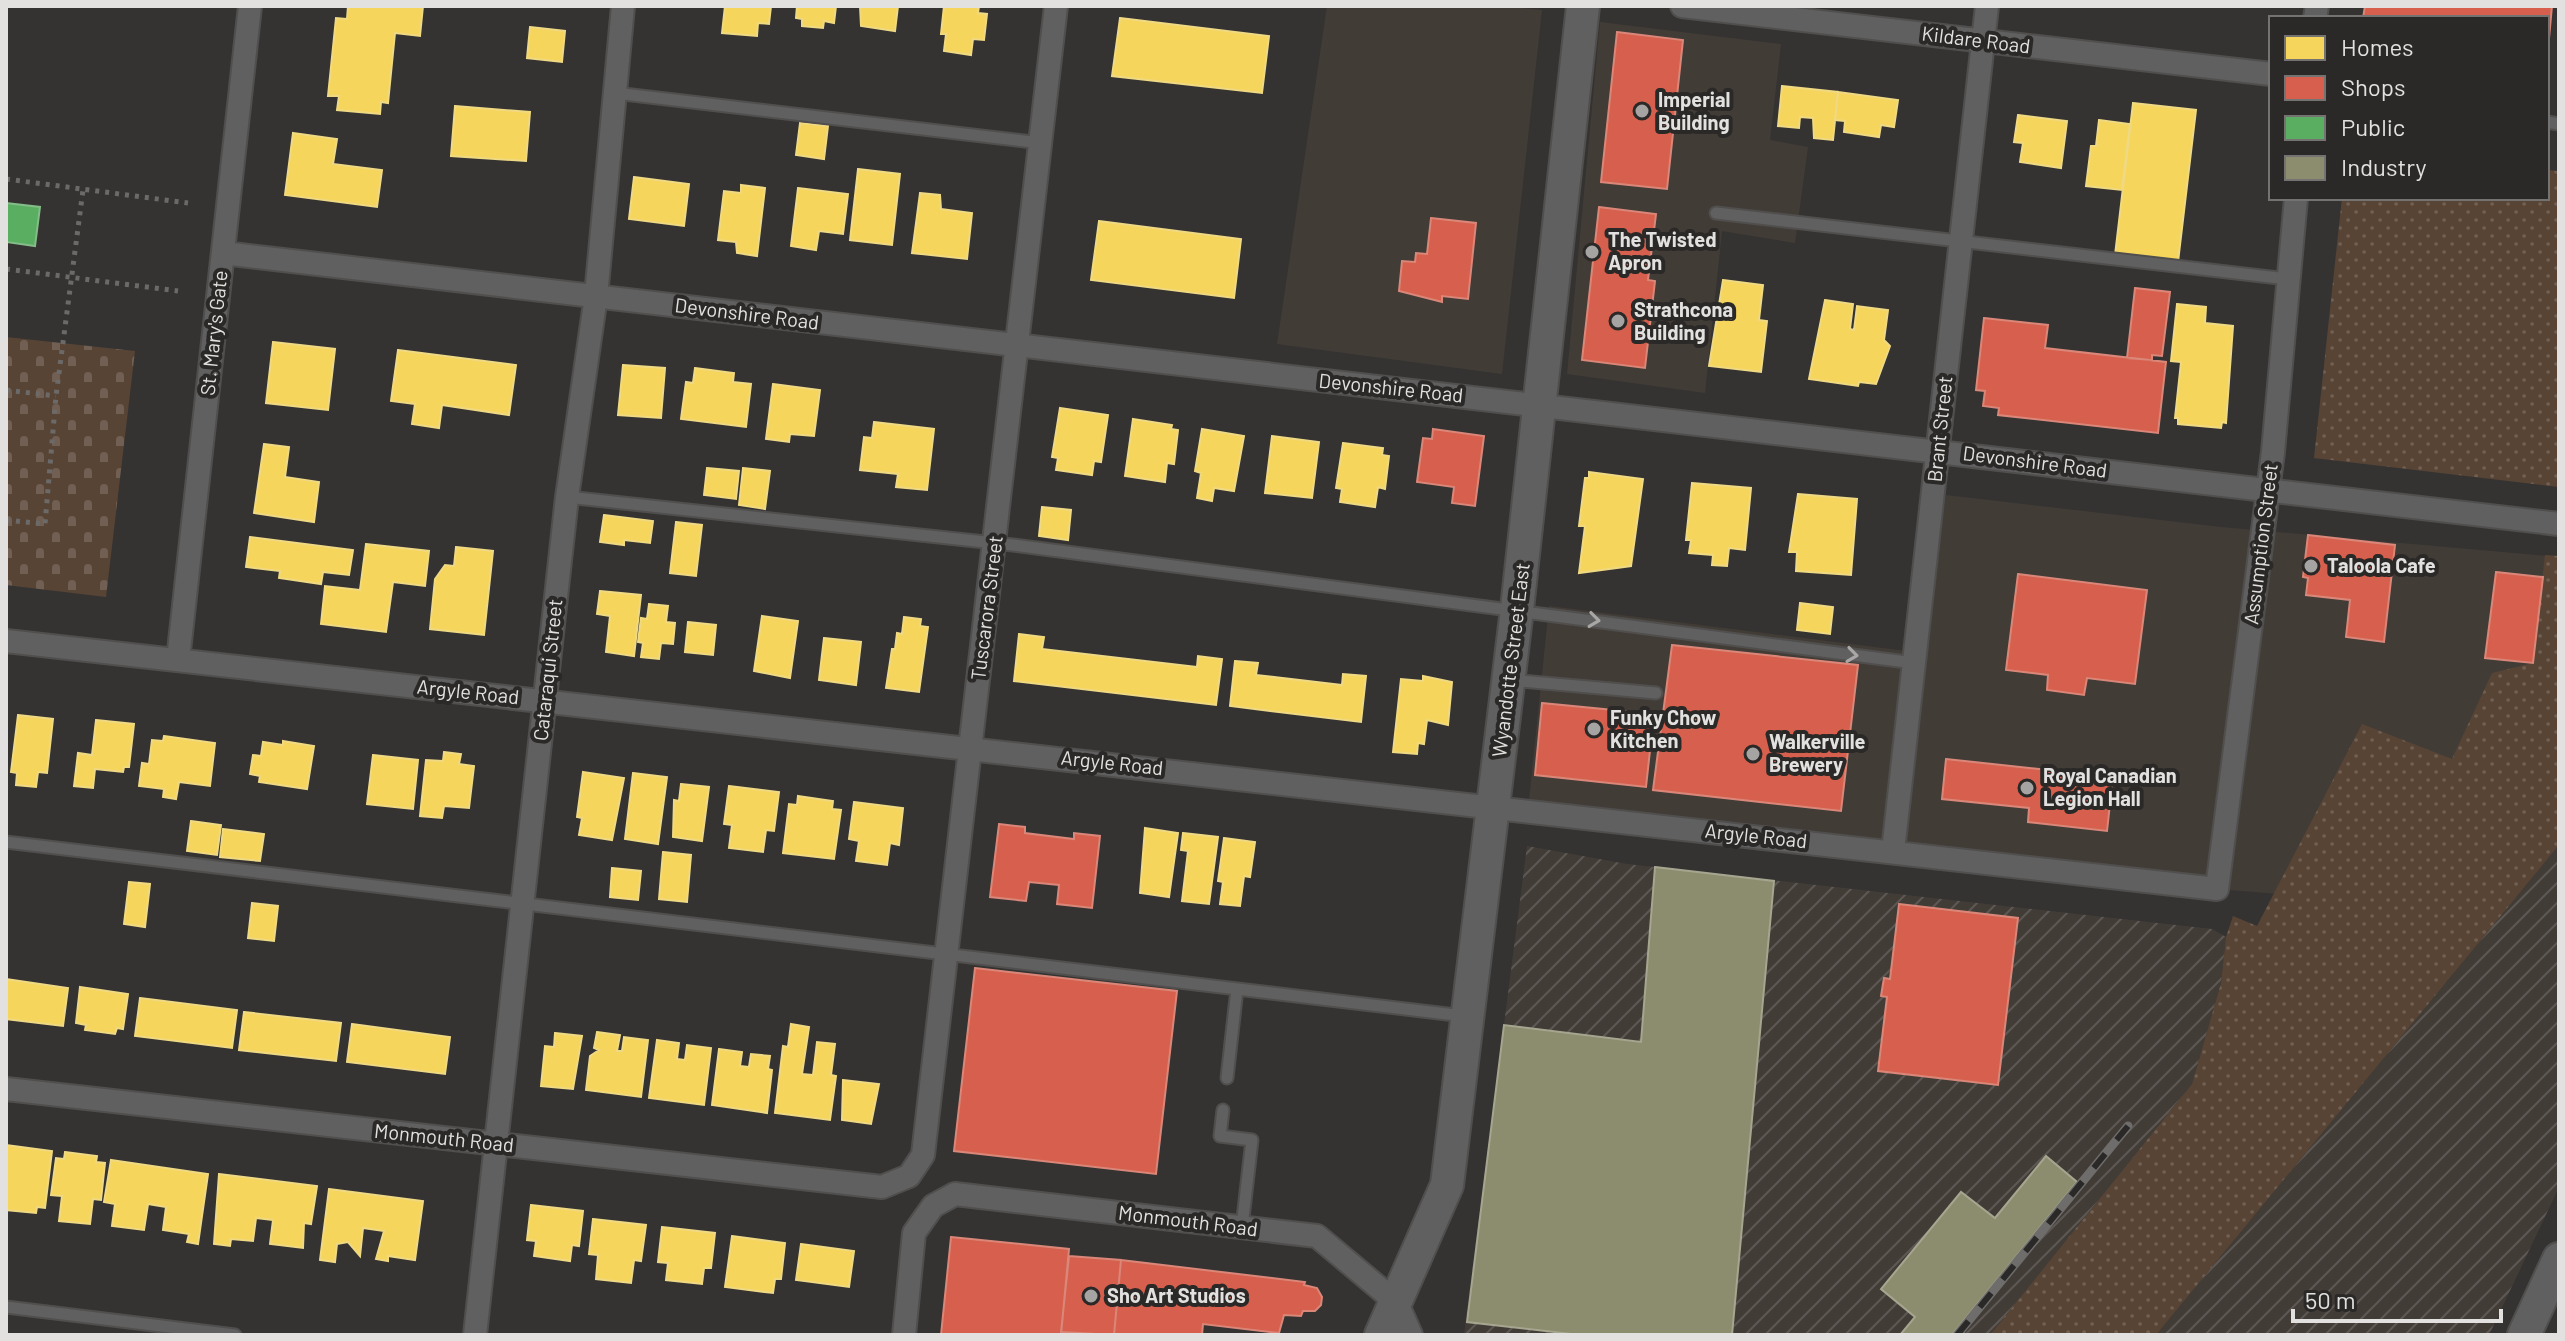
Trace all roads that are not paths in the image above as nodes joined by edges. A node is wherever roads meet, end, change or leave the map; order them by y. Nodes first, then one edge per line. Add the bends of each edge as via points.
1 (250, 6) edge
2 (623, 6) edge
3 (1056, 6) edge
4 (1583, 6) edge
5 (1682, 6) edge
6 (1987, 6) edge
7 (1984, 41) junction
8 (2269, 74) edge
9 (615, 93) junction
10 (1041, 143) junction
11 (2296, 200) edge
12 (1716, 213) dead end
13 (1961, 242) junction
14 (223, 253) junction
15 (2288, 279) junction
16 (596, 296) junction
17 (1017, 345) junction
18 (1540, 404) junction
19 (1938, 451) junction
20 (2268, 489) junction
21 (567, 497) junction
22 (2559, 524) edge
23 (994, 544) junction
24 (1517, 609) junction
25 (6, 641) edge
26 (178, 660) junction
27 (1914, 663) junction
28 (1508, 680) junction
29 (1656, 693) dead end
30 (544, 700) junction
31 (970, 747) junction
32 (1494, 805) junction
33 (6, 842) edge
34 (1893, 851) junction
35 (2217, 889) joint
36 (522, 904) junction
37 (946, 954) junction
38 (1237, 989) junction
39 (1468, 1016) junction
40 (1227, 1078) dead end
41 (6, 1089) edge
42 (1223, 1110) dead end
43 (496, 1144) junction
44 (882, 1187) joint
45 (1242, 1227) junction
46 (2559, 1259) edge
47 (1397, 1303) junction
48 (6, 1307) edge
49 (218, 1334) edge
50 (235, 1335) edge
51 (475, 1335) edge
52 (904, 1335) edge
53 (1358, 1335) edge
54 (1381, 1335) edge
55 (1411, 1335) edge
56 (2524, 1335) edge

1 - 14 street, St. Mary's Gate
2 - 9 street, Cataraqui Street
3 - 10 street, Tuscarora Street
4 - 18 main road, Wyandotte Street East
5 - 7 street, Kildare Road
6 - 7 street, Brant Street
7 - 8 street, Kildare Road
7 - 13 street, Brant Street
9 - 10 lane
9 - 16 street, Cataraqui Street
10 - 17 street, Tuscarora Street
11 - 15 street, Assumption Street
12 - 13 lane
13 - 15 lane
13 - 19 street, Brant Street
14 - 16 street, Devonshire Road
14 - 26 street, St. Mary's Gate
15 - 20 street, Assumption Street
16 - 17 street, Devonshire Road
16 - 21 street, Cataraqui Street
17 - 18 street, Devonshire Road
17 - 23 street, Tuscarora Street
18 - 19 street, Devonshire Road
18 - 24 main road, Wyandotte Street East
19 - 20 street, Devonshire Road
19 - 27 street, Brant Street
20 - 22 street, Devonshire Road
20 - 35 street, Assumption Street
21 - 23 lane
21 - 30 street, Cataraqui Street
23 - 24 lane
23 - 31 street, Tuscarora Street
24 -> 27 lane
24 - 28 main road, Wyandotte Street East
25 - 26 street, Argyle Road
26 - 30 street, Argyle Road
27 - 34 street, Brant Street
28 - 29 lane
28 - 32 main road, Wyandotte Street East
30 - 31 street, Argyle Road
30 - 36 street, Cataraqui Street
31 - 32 street, Argyle Road
31 - 37 street, Tuscarora Street
32 - 34 street, Argyle Road
32 - 39 main road, Wyandotte Street East
33 - 36 lane
34 - 35 street, Argyle Road
36 - 37 lane
36 - 43 street, Cataraqui Street
37 - 38 lane
37 - 44 street, Tuscarora Street via 923,1155 909,1176
38 - 39 lane
38 - 40 lane
39 - 47 main road, Wyandotte Street East via 1447,1185
41 - 43 street, Monmouth Road
42 - 45 lane via 1220,1136 1252,1140
43 - 44 street, Monmouth Road
43 - 51 street, Cataraqui Street
45 - 47 street, Monmouth Road via 1317,1236
45 - 52 street, Monmouth Road via 955,1194 933,1206 914,1233
46 - 56 main road
47 - 53 main road, Wyandotte Street East
47 - 54 main road, Wyandotte Street East
47 - 55 street
48 - 49 lane
49 - 50 lane

